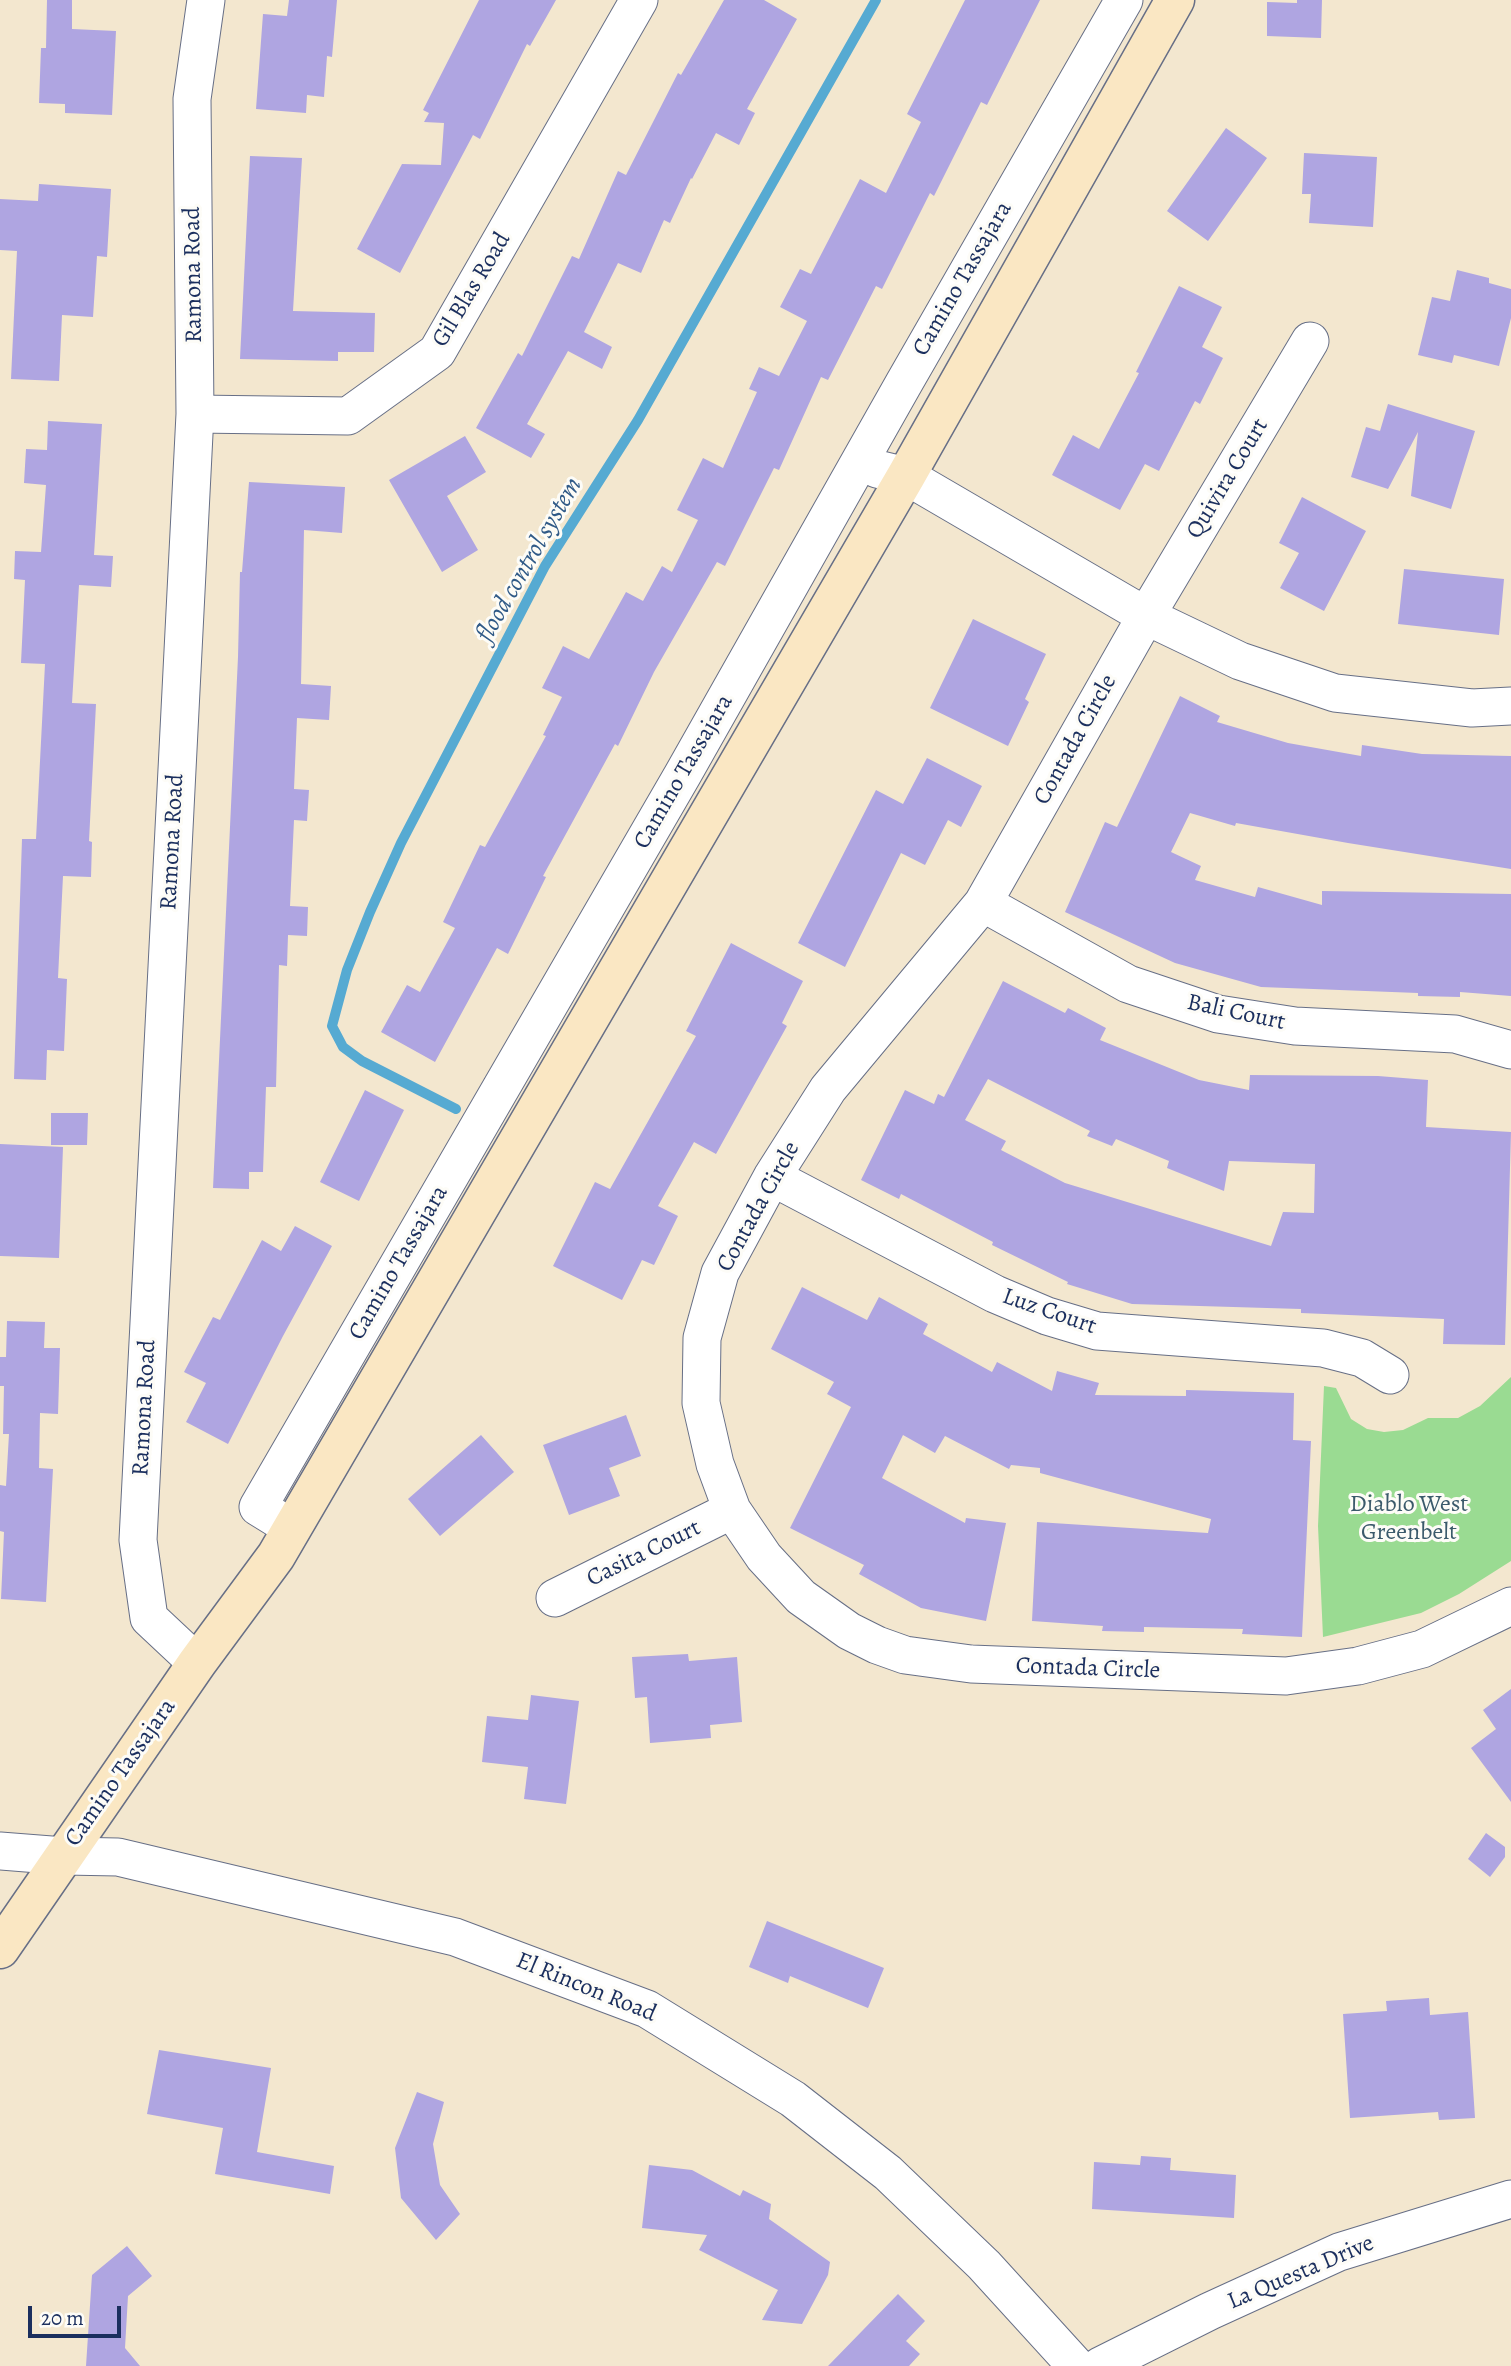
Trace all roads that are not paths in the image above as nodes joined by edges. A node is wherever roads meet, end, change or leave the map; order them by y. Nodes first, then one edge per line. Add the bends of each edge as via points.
1 (206, 0) edge
2 (639, 0) edge
3 (1124, 0) edge
4 (1175, 0) edge
5 (1310, 341) dead end
6 (195, 414) junction
7 (861, 462) junction
8 (906, 476) junction
9 (1146, 616) junction
10 (1511, 706) edge
11 (983, 903) junction
12 (1511, 1050) edge
13 (772, 1177) junction
14 (1390, 1375) dead end
15 (732, 1510) junction
16 (292, 1528) junction
17 (555, 1598) dead end
18 (1511, 1606) edge
19 (197, 1663) junction
20 (0, 1851) edge
21 (64, 1856) junction
22 (0, 1950) edge
23 (1511, 2199) edge
24 (1076, 2366) edge
25 (1100, 2366) edge

1 - 6 street, Ramona Road via 192,99
2 - 6 street, Gil Blas Road via 437,352 348,416
3 - 7 street, Camino Tassajara
4 - 8 street, Camino Tassajara
5 - 9 street, Quivira Court
6 - 19 street, Ramona Road via 138,1541 149,1618
7 - 8 street
7 - 16 street, Camino Tassajara via 257,1507
8 - 9 street
8 - 16 street, Camino Tassajara
9 - 10 street via 1240,661 1335,693 1472,708
9 - 11 street, Contada Circle
11 - 12 street, Bali Court via 1128,984 1218,1014 1296,1026 1455,1034
11 - 13 street, Contada Circle via 828,1088
13 - 14 street, Luz Court via 995,1294 1047,1316 1097,1331 1323,1348 1362,1358
13 - 15 street, Contada Circle via 720,1273 702,1338 701,1403 715,1464
15 - 17 street, Casita Court
15 - 18 street, Contada Circle via 764,1558 801,1597 877,1646 939,1661 1286,1676 1422,1649
16 - 19 street, Camino Tassajara
19 - 21 street, Camino Tassajara
20 - 21 street, El Rincon Road
21 - 22 street, Camino Tassajara
21 - 24 street, El Rincon Road via 118,1857 454,1937 647,2009 793,2099 888,2173 984,2264
23 - 25 street, La Questa Drive via 1339,2252

